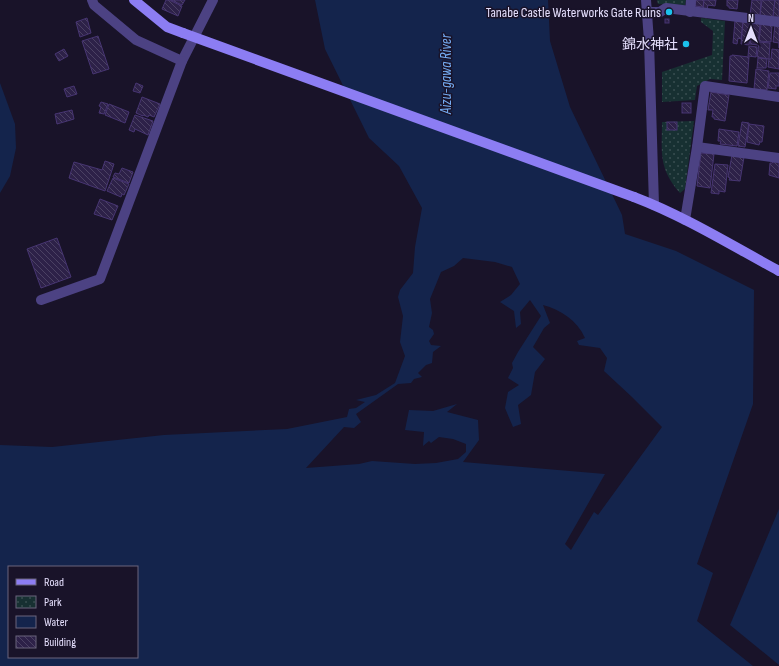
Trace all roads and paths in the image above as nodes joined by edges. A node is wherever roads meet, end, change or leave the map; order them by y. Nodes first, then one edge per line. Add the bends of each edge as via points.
1 (92, 0) edge
2 (134, 0) edge
3 (213, 0) edge
4 (646, 0) edge
5 (691, 0) edge
6 (647, 12) junction
7 (690, 12) junction
8 (779, 22) edge
9 (182, 61) junction
10 (779, 97) edge
11 (697, 147) junction
12 (779, 158) edge
13 (654, 205) junction
14 (685, 220) junction
15 (779, 271) edge
16 (41, 300) dead end

1 - 9 street via 94,5 136,40
2 - 13 street, bridge via 167,27
3 - 9 street
4 - 6 street
5 - 7 street
6 - 7 street via 660,12 666,8
6 - 13 street
7 - 8 street
9 - 16 street via 100,278
10 - 11 street via 705,86
11 - 12 street
11 - 14 street
13 - 14 street
14 - 15 street

